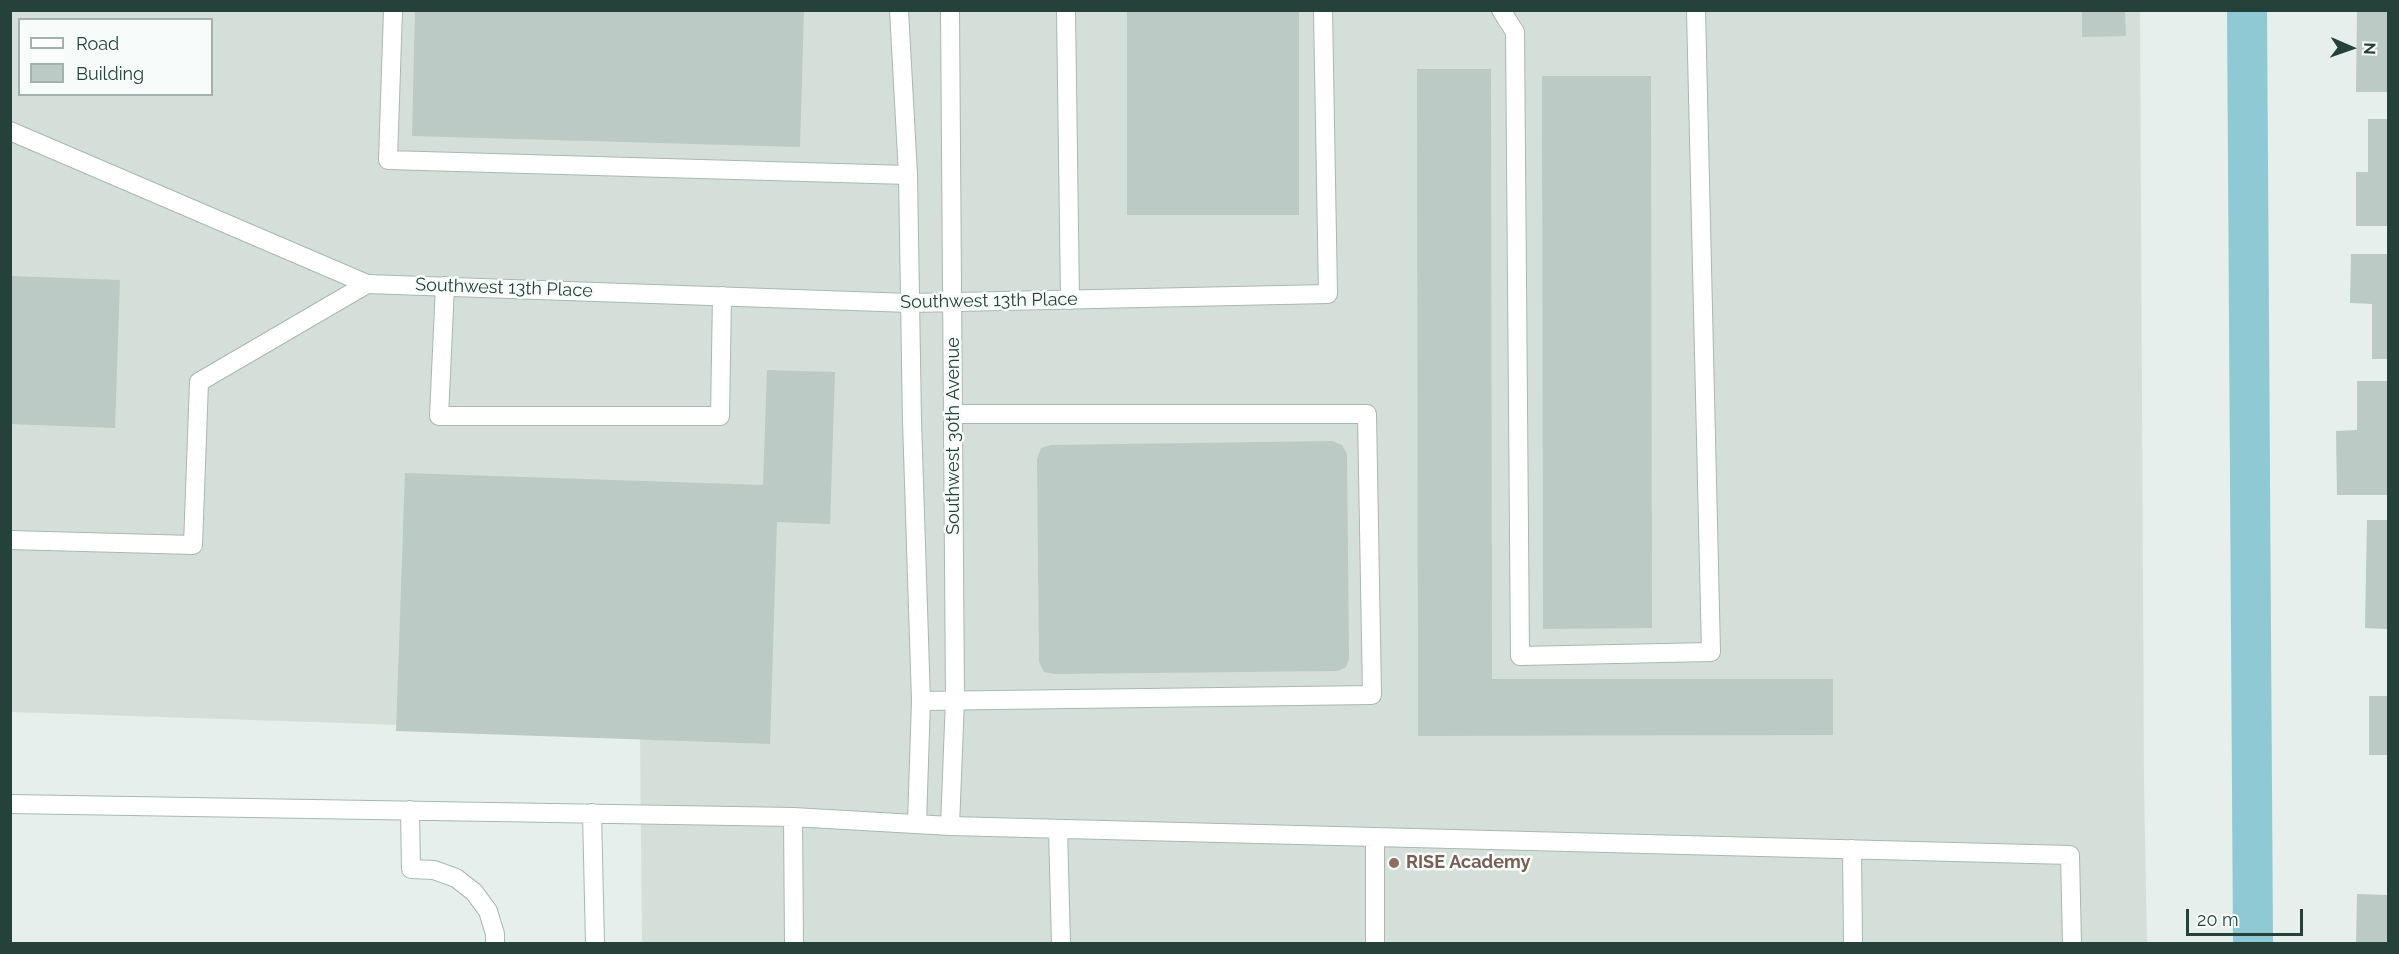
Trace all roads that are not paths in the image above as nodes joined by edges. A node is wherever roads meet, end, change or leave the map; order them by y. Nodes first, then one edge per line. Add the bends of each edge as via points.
1 (393, 10) edge
2 (898, 10) edge
3 (950, 10) edge
4 (1066, 10) edge
5 (1323, 10) edge
6 (1501, 10) edge
7 (1696, 10) edge
8 (10, 131) edge
9 (908, 175) junction
10 (367, 284) junction
11 (445, 286) junction
12 (722, 296) junction
13 (1070, 300) junction
14 (910, 303) junction
15 (953, 303) junction
16 (954, 414) junction
17 (10, 540) edge
18 (955, 699) junction
19 (921, 700) junction
20 (10, 804) edge
21 (410, 810) junction
22 (592, 813) junction
23 (793, 817) junction
24 (917, 823) junction
25 (950, 826) junction
26 (1058, 829) junction
27 (1375, 837) junction
28 (1852, 849) junction
29 (495, 944) edge
30 (595, 944) edge
31 (794, 944) edge
32 (1061, 944) edge
33 (1375, 944) edge
34 (1853, 944) edge
35 (2072, 944) edge

1 - 9 street via 388,160
2 - 9 street
3 - 15 street, Southwest 30th Avenue
4 - 13 street
5 - 13 street, Southwest 13th Place via 1328,294
6 - 7 street via 1515,32 1520,656 1711,652
8 - 10 street
9 - 14 street
10 - 11 street, Southwest 13th Place
10 - 17 street via 199,382 193,545
11 - 12 street, Southwest 13th Place
11 - 12 street via 439,416 720,416
12 - 14 street, Southwest 13th Place
13 - 15 street, Southwest 13th Place
14 - 15 street, Southwest 13th Place
14 - 19 street
15 - 16 street, Southwest 30th Avenue
16 - 18 street, Southwest 30th Avenue
16 - 18 street via 1367,414 1372,695
18 - 19 street
18 - 25 street, Southwest 30th Avenue
19 - 24 street
20 - 21 street
21 - 22 street
21 - 29 street via 411,869 434,870 456,878 474,892 488,911
22 - 23 street
22 - 30 street
23 - 24 street
23 - 31 street
24 - 25 street
25 - 26 street
26 - 27 street
26 - 32 street
27 - 28 street
27 - 33 street
28 - 34 street
28 - 35 street via 2070,855

